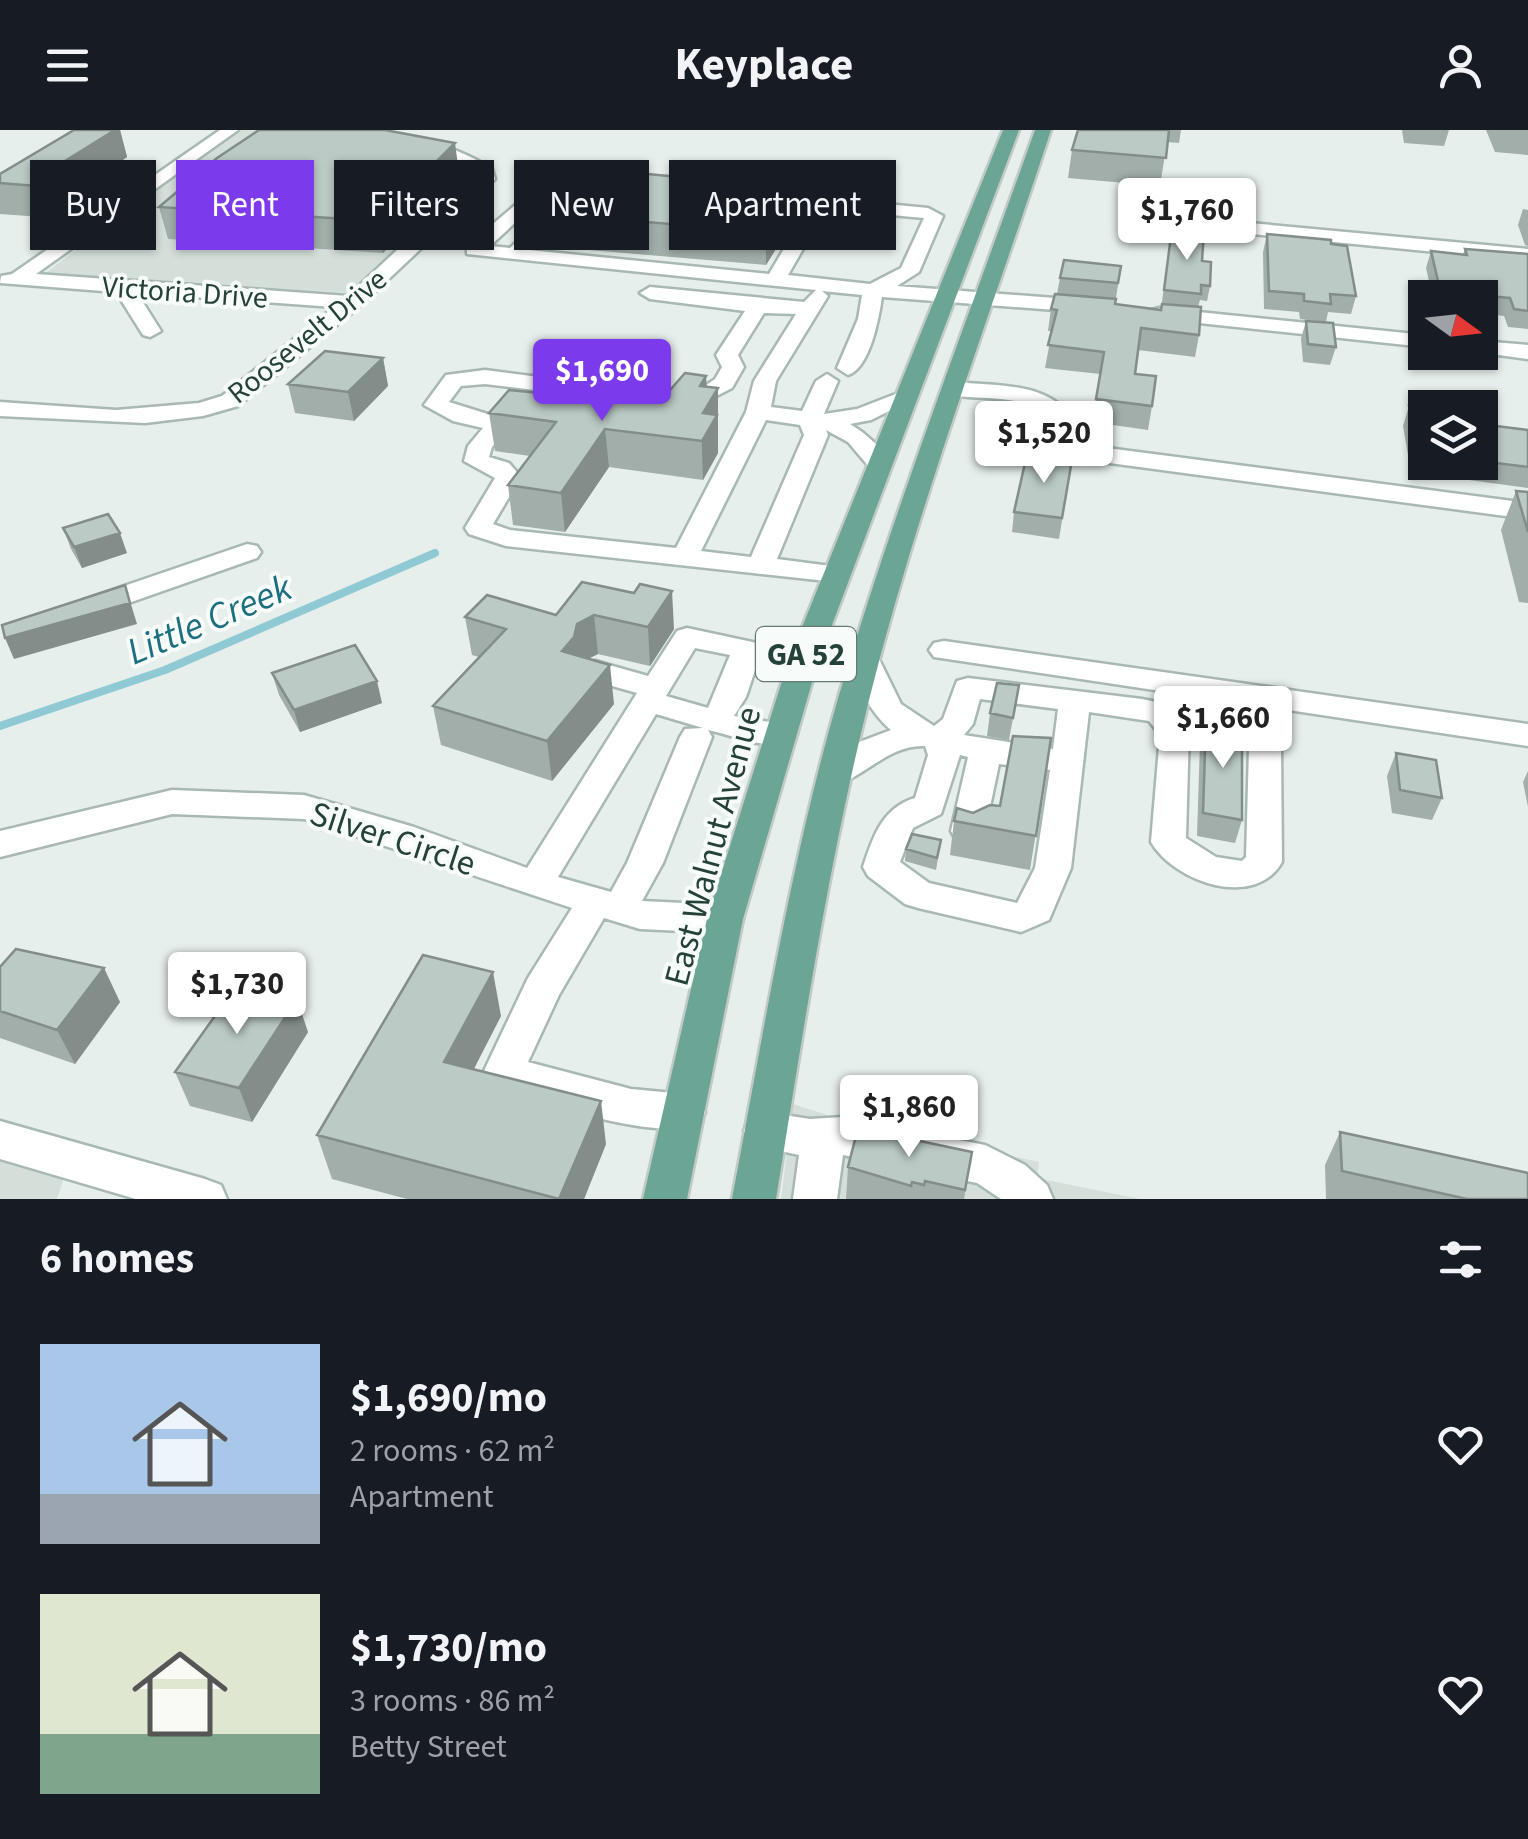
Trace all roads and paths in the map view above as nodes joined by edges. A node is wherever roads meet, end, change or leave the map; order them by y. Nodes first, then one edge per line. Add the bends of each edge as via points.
1 (230, 130) edge
2 (345, 130) edge
3 (1011, 130) edge
4 (1043, 130) edge
5 (896, 211) edge
6 (514, 214) edge
7 (1207, 225) dead end
8 (518, 250) edge
9 (549, 250) edge
10 (684, 250) edge
11 (792, 250) edge
12 (514, 254) junction
13 (1528, 255) edge
14 (542, 257) junction
15 (670, 269) junction
16 (8, 280) edge
17 (775, 280) junction
18 (823, 285) junction
19 (124, 289) junction
20 (872, 290) junction
21 (650, 293) dead end
22 (945, 293) junction
23 (986, 296) junction
24 (354, 302) junction
25 (758, 306) junction
26 (810, 309) junction
27 (150, 332) dead end
28 (1408, 339) edge
29 (1498, 349) edge
30 (1528, 352) edge
31 (728, 376) junction
32 (765, 381) junction
33 (956, 390) junction
34 (906, 397) junction
35 (682, 403) edge
36 (0, 409) edge
37 (578, 410) edge
38 (758, 412) junction
39 (819, 420) junction
40 (554, 421) edge
41 (499, 424) junction
42 (879, 463) junction
43 (1528, 511) edge
44 (247, 552) dead end
45 (684, 557) junction
46 (761, 565) junction
47 (836, 574) junction
48 (70, 613) edge
49 (944, 650) dead end
50 (865, 660) junction
51 (595, 672) edge
52 (1233, 692) junction
53 (651, 694) junction
54 (1075, 701) junction
55 (1160, 712) junction
56 (1234, 727) junction
57 (706, 729) junction
58 (781, 734) junction
59 (1528, 735) edge
60 (931, 736) junction
61 (986, 751) junction
62 (1070, 752) junction
63 (835, 776) junction
64 (968, 831) edge
65 (0, 844) edge
66 (536, 884) junction
67 (608, 905) junction
68 (726, 919) junction
69 (684, 1112) junction
70 (766, 1132) junction
71 (824, 1137) junction
72 (0, 1140) edge
73 (205, 1199) edge
74 (665, 1199) edge
75 (754, 1199) edge
76 (816, 1199) edge
77 (1031, 1199) edge

1 - 16 street
2 - 24 street, Roosevelt Drive via 428,149 486,173
3 - 22 main road, East Walnut Avenue / GA 52
4 - 23 main road, GA 52
5 - 20 street via 934,216 909,272
6 - 12 street via 474,250
7 - 13 street
8 - 12 street
9 - 14 street
10 - 15 street
11 - 17 street
12 - 14 street
14 - 15 street
15 - 17 street
16 - 19 street, Victoria Drive
17 - 18 street
18 - 20 street
18 - 26 street
19 - 24 street, Victoria Drive
19 - 27 street
20 - 22 street
20 - 39 street via 868,318
21 - 25 street
22 - 23 street
22 - 34 main road, East Walnut Avenue / GA 52
23 - 28 street
23 - 33 main road, GA 52
24 - 36 street, Roosevelt Drive via 251,387 206,410 151,416
25 - 26 street
25 - 31 street via 726,355 733,367
26 - 32 street
29 - 30 street
31 - 32 street
31 - 35 street
32 - 38 street
33 - 43 street via 1047,405 1072,446 1087,453
33 - 50 main road, GA 52
34 - 39 street via 863,415
34 - 42 main road, East Walnut Avenue / GA 52
37 - 41 street via 635,406 485,377 454,380 436,405
38 - 39 street
38 - 45 street
39 - 42 street via 856,437
39 - 46 street
40 - 41 street via 506,416
41 - 45 street via 476,461 508,477 478,528 506,538
42 - 47 main road, East Walnut Avenue / GA 52
44 - 48 street
45 - 46 street
46 - 47 street
47 - 58 main road, East Walnut Avenue / GA 52
49 - 52 street
50 - 60 street via 875,694 892,716
50 - 63 main road, GA 52
51 - 53 street
52 - 56 street
52 - 59 street
53 - 57 street
53 - 57 street via 687,637 746,649 731,697
53 - 66 street
54 - 55 street
54 - 60 street via 968,688 957,724
54 - 62 street
55 - 56 street
55 - 56 street via 1176,735 1168,842 1186,861 1250,875 1264,862 1264,746 1253,731
57 - 58 street
57 - 67 street via 644,863
58 - 68 main road, East Walnut Avenue / GA 52
60 - 61 street
60 - 62 street via 944,755 929,806 908,810 895,824 881,867 918,894 1021,918 1036,910 1054,868
60 - 63 street via 888,739
61 - 62 street via 1047,760
61 - 64 street
63 - 70 main road, GA 52
65 - 66 street, Silver Circle via 172,802 304,806
66 - 67 street, Silver Circle
67 - 68 street, Silver Circle via 640,915
67 - 69 street via 542,989 502,1073 631,1108
68 - 69 main road, East Walnut Avenue / GA 52
69 - 74 main road, East Walnut Avenue / GA 52
70 - 71 street
70 - 75 main road, GA 52
71 - 76 street
71 - 77 street via 985,1165
72 - 73 street

